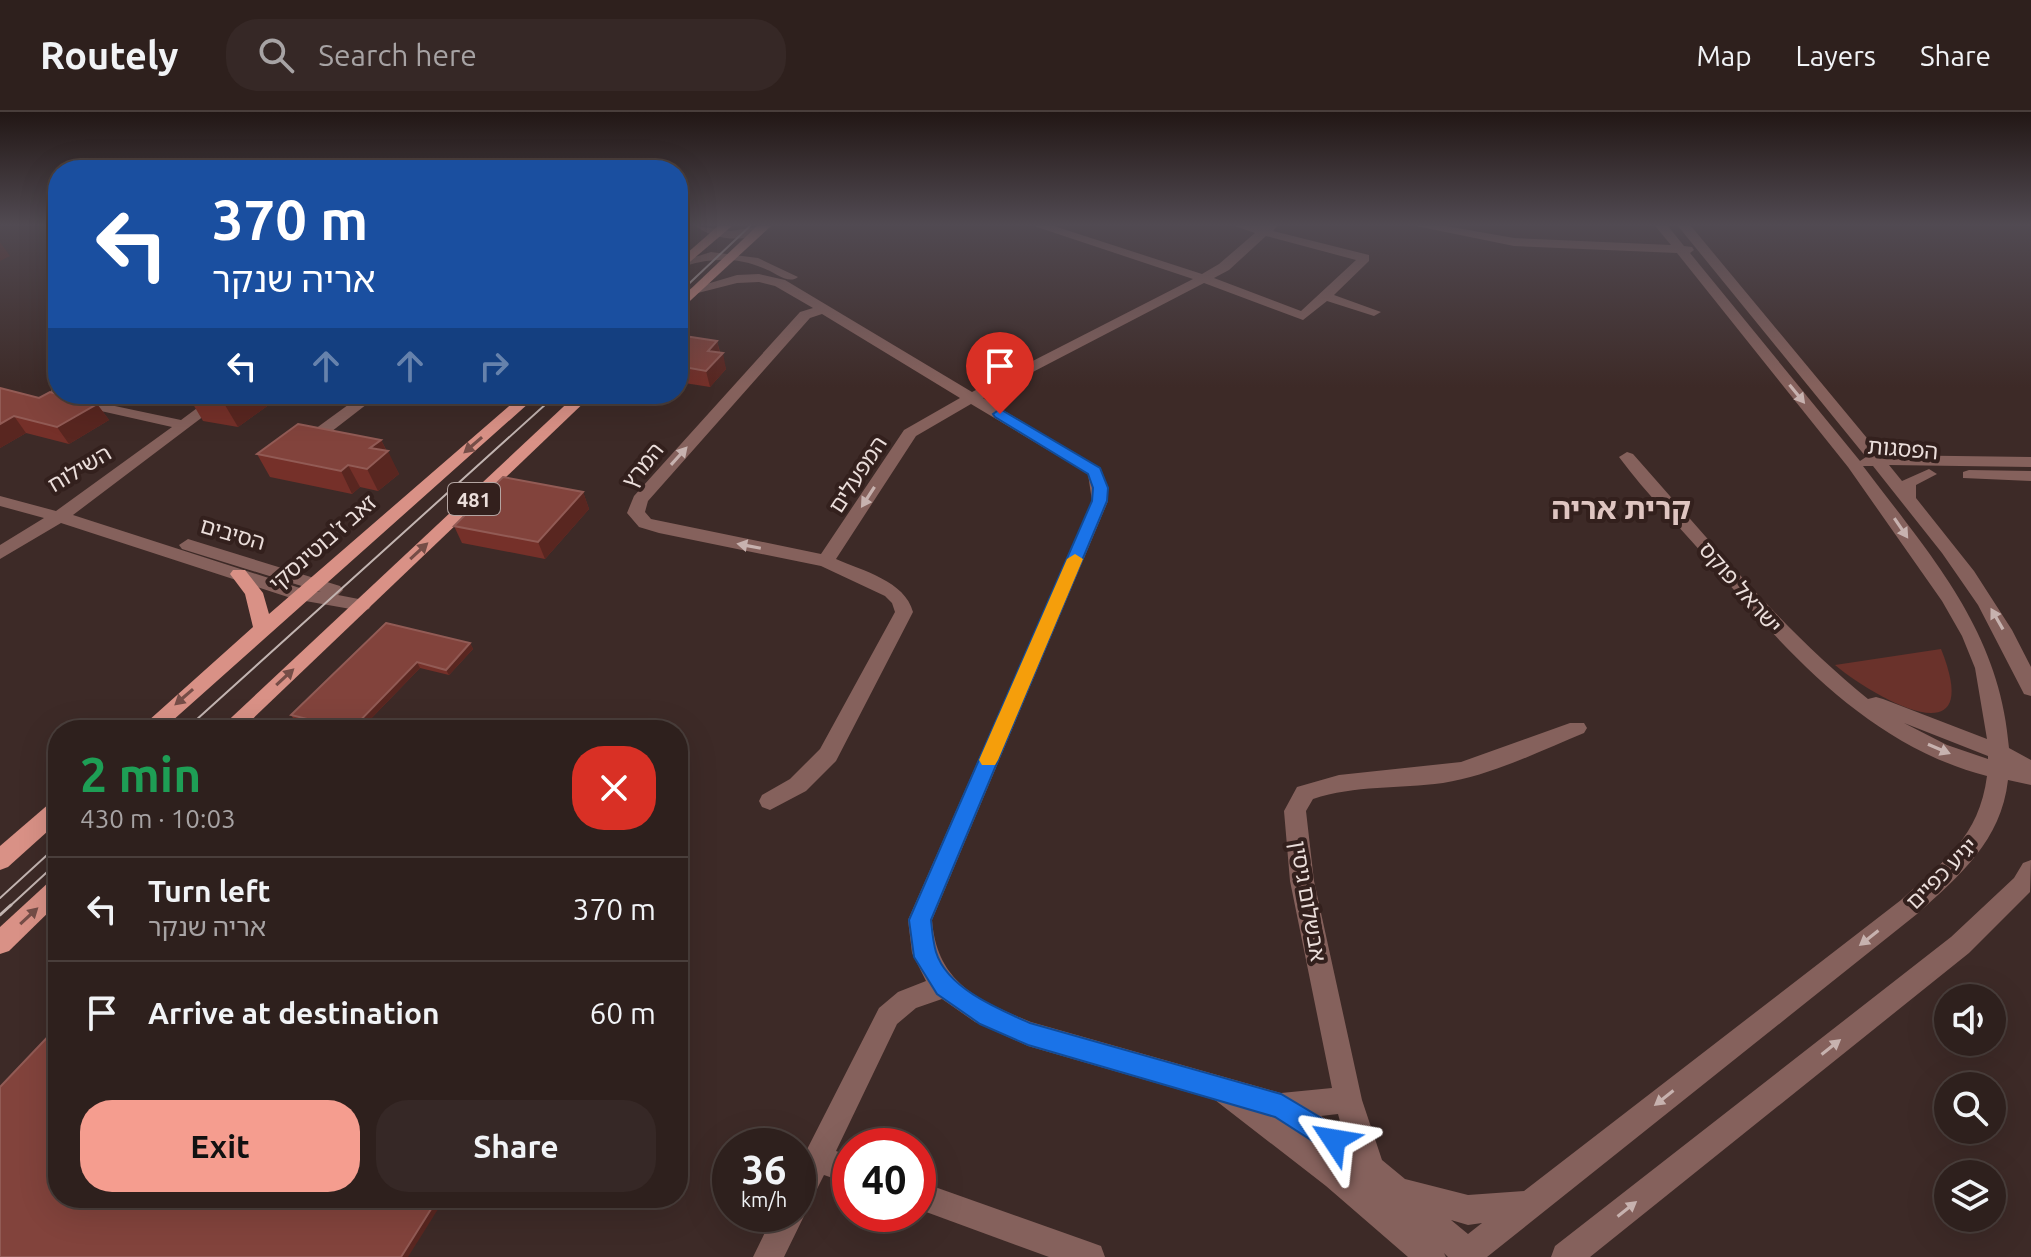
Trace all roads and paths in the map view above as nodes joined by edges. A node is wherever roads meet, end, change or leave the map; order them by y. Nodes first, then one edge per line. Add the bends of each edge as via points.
1 (709, 279) edge
2 (755, 279) edge
3 (772, 279) edge
4 (794, 279) edge
5 (1200, 279) edge
6 (1206, 279) edge
7 (1342, 279) edge
8 (1703, 279) edge
9 (1729, 279) edge
10 (695, 292) junction
11 (1325, 296) junction
12 (688, 299) edge
13 (825, 309) junction
14 (1374, 312) dead end
15 (975, 398) junction
16 (88, 404) edge
17 (212, 404) edge
18 (359, 404) edge
19 (521, 404) edge
20 (575, 404) edge
21 (183, 425) junction
22 (321, 432) edge
23 (1859, 438) junction
24 (1627, 457) dead end
25 (2031, 462) edge
26 (1854, 466) junction
27 (1882, 466) junction
28 (1924, 467) junction
29 (2031, 476) edge
30 (1908, 498) junction
31 (0, 501) edge
32 (54, 515) junction
33 (104, 529) junction
34 (0, 544) edge
35 (0, 553) edge
36 (826, 561) junction
37 (239, 574) junction
38 (308, 589) junction
39 (362, 605) junction
40 (263, 628) junction
41 (2031, 689) edge
42 (159, 720) edge
43 (239, 720) edge
44 (1577, 728) dead end
45 (1997, 761) junction
46 (2031, 770) edge
47 (2031, 777) edge
48 (770, 801) dead end
49 (48, 818) edge
50 (0, 860) edge
51 (2031, 870) edge
52 (48, 897) edge
53 (0, 943) edge
54 (946, 986) junction
55 (1222, 1090) junction
56 (1348, 1100) junction
57 (1281, 1106) junction
58 (817, 1158) joint
59 (832, 1163) edge
60 (1381, 1189) junction
61 (936, 1201) edge
62 (1528, 1204) junction
63 (781, 1232) edge
64 (1467, 1255) edge
65 (768, 1257) edge
66 (1090, 1257) edge
67 (1406, 1257) edge
68 (1431, 1257) edge
69 (1566, 1257) edge

1 - 10 main road
2 - 10 street
3 - 13 street
4 - 13 street via 823,300
5 - 15 street, המפעלים
6 - 11 street via 1303,316
7 - 11 street
8 -> 26 street, יגיע כפיים
9 - 23 street
10 - 12 main road
11 - 14 street
13 - 15 street
36 -> 13 street, המרץ via 665,529 645,523 636,513 640,500 805,315
15 -> 36 street, המפעלים via 910,433
15 - 54 street via 1095,472 1100,501 920,920 925,957
16 - 21 street
17 - 21 street, השילוח
18 - 22 street
19 -> 38 main road, זאב ז'בוטינסקי / 481
39 -> 20 main road, 481
21 - 32 street, השילוח
23 - 27 street
23 - 28 street
24 - 45 street, ישראל פוקס via 1802,656 1855,702 1900,730
25 - 28 street, הפסגות
26 - 27 street, הפסגות
26 -> 45 street, יגיע כפיים via 1936,579 1977,647 1994,709
27 - 28 street, הפסגות
27 - 30 street
28 - 29 street, הפסגות
28 - 30 street via 1909,482
41 -> 30 street via 1983,596
31 - 32 street, הסיבים
32 - 33 street, הסיבים
32 - 34 street
32 - 35 street
33 - 37 street, הסיבים
33 - 38 street, הסיבים via 201,549
36 - 48 street via 892,592 904,612 828,755 798,785
37 - 38 street, הסיבים
37 - 40 main road via 254,593
38 - 39 street, הסיבים
38 - 40 main road, זאב ז'בוטינסקי / 481
43 -> 39 main road, 481
40 -> 42 main road, זאב ז'בוטינסקי / 481
44 - 56 street, אבשלום גיסין via 1480,767 1325,785 1305,793 1295,811 1302,881
45 - 46 street, ישראל פוקס
45 - 47 street, ישראל פוקס
45 -> 62 street, יגיע כפיים via 1992,809 1972,849 1909,907
49 - 50 main road
69 -> 51 street via 1960,945
53 -> 52 main road
54 - 55 street via 989,1017 1028,1034
54 - 58 street via 907,1000 888,1016
55 - 57 street
55 - 60 street
56 - 57 street
56 - 60 street, אבשלום גיסין
57 - 60 street via 1316,1127
58 - 59 street
60 - 62 street via 1468,1210
60 - 64 street
60 - 67 street
60 - 68 street
61 - 66 street
62 - 64 street, יגיע כפיים
63 - 65 street

